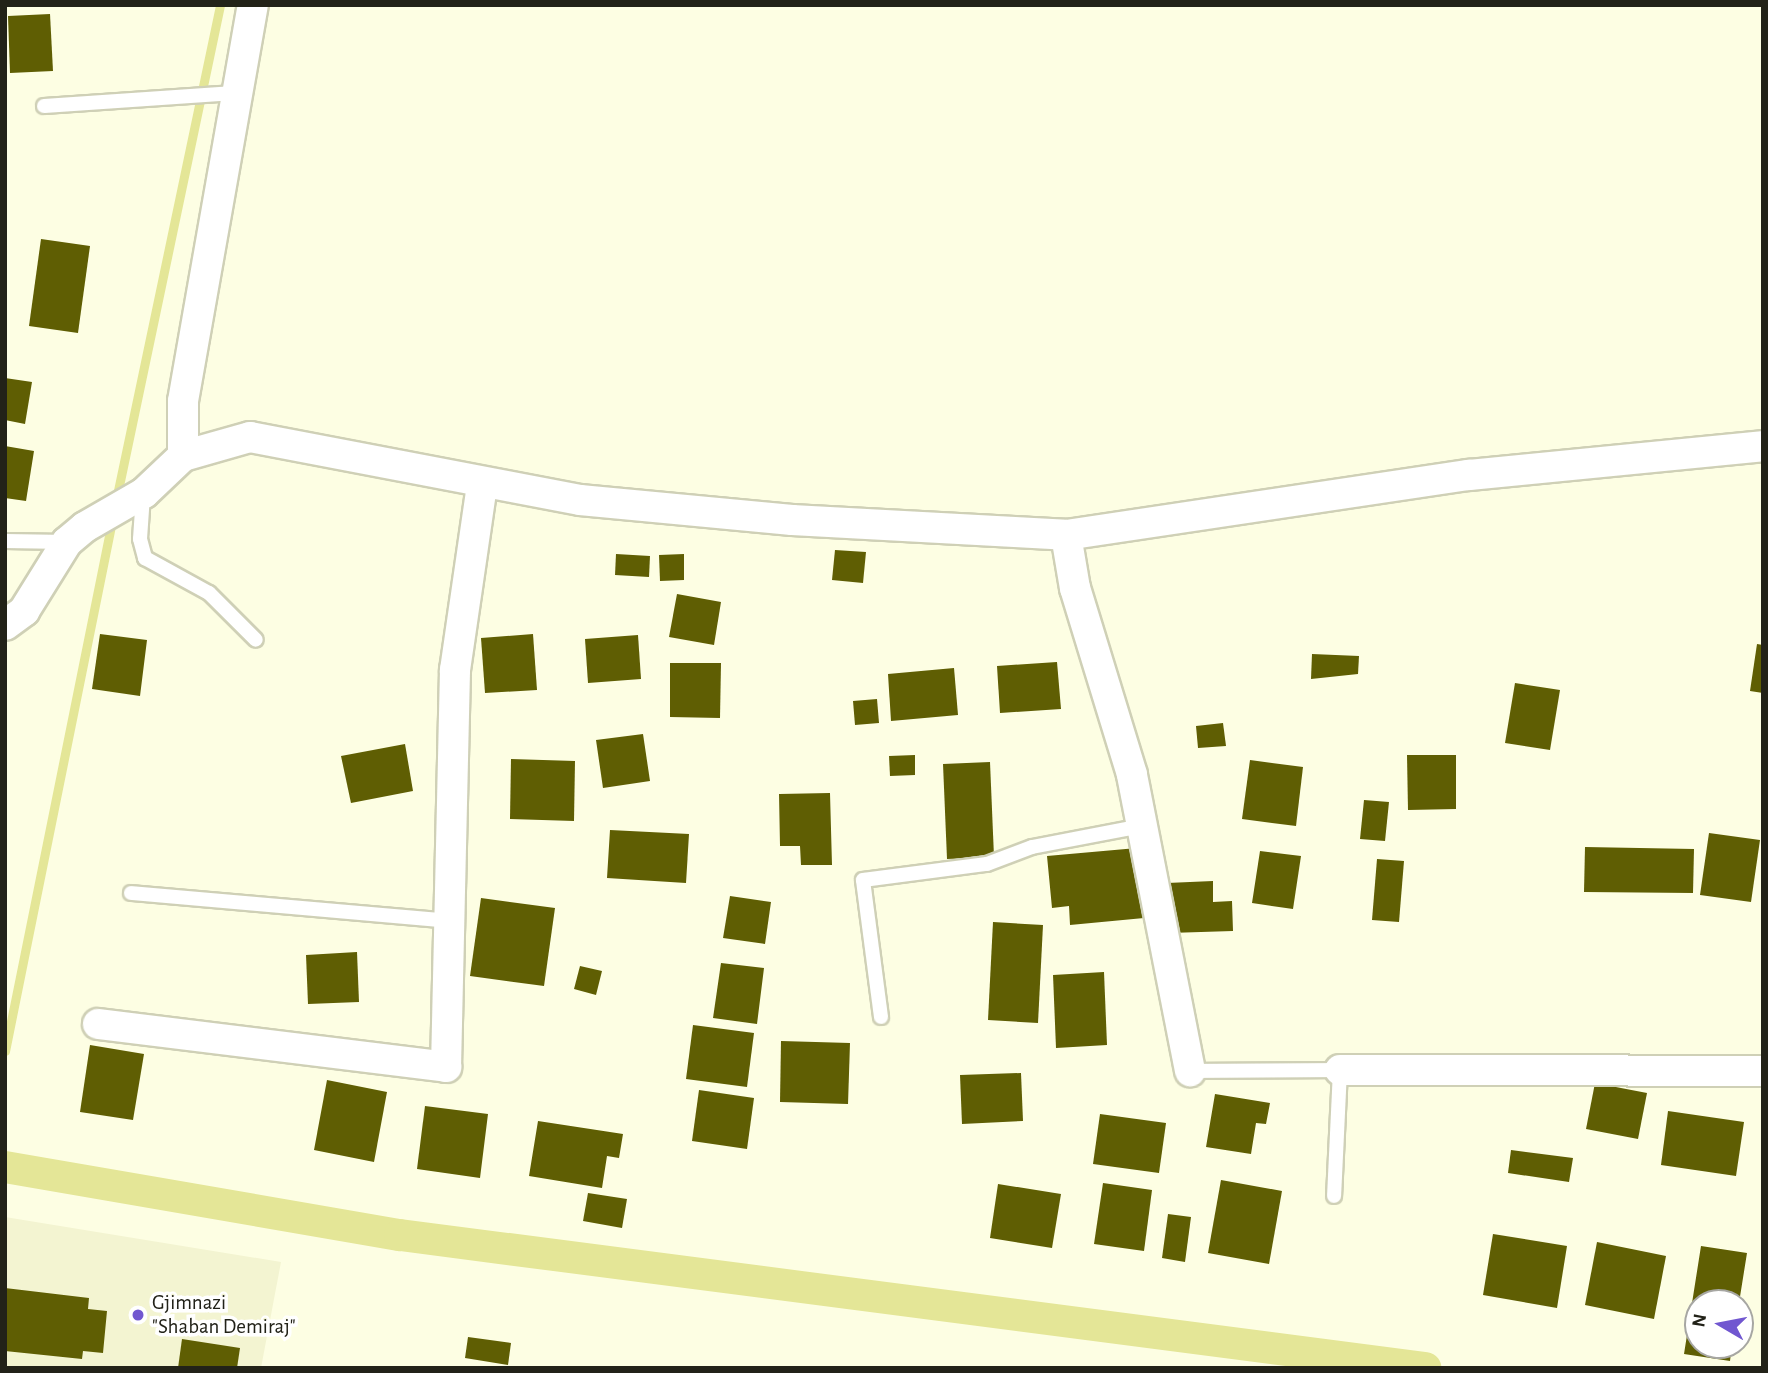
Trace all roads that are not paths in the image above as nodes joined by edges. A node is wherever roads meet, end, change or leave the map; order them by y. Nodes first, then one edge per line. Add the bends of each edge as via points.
1 (253, 5) edge
2 (222, 95) junction
3 (44, 106) dead end
4 (1763, 446) edge
5 (183, 456) junction
6 (482, 485) junction
7 (137, 497) junction
8 (76, 535) junction
9 (1066, 535) junction
10 (5, 541) edge
11 (5, 625) edge
12 (256, 640) dead end
13 (1141, 826) junction
14 (131, 893) dead end
15 (450, 921) junction
16 (881, 1017) dead end
17 (98, 1024) dead end
18 (1190, 1070) joint
19 (1340, 1070) junction
20 (1763, 1071) edge
21 (1334, 1196) dead end

1 - 2 street
2 - 3 lane
2 - 5 street via 183,401
4 - 9 street via 1469,475
5 - 6 street via 250,438
5 - 7 street
6 - 9 street via 792,520
6 - 15 street via 456,670
7 - 8 street
7 - 12 lane via 145,558 209,593
8 - 10 lane
8 - 11 street via 38,593
9 - 13 street
13 - 16 lane via 1032,847 987,864 863,880
13 - 18 street
14 - 15 lane
15 - 17 street via 446,1067
18 - 19 lane
19 - 20 street
19 - 21 lane

